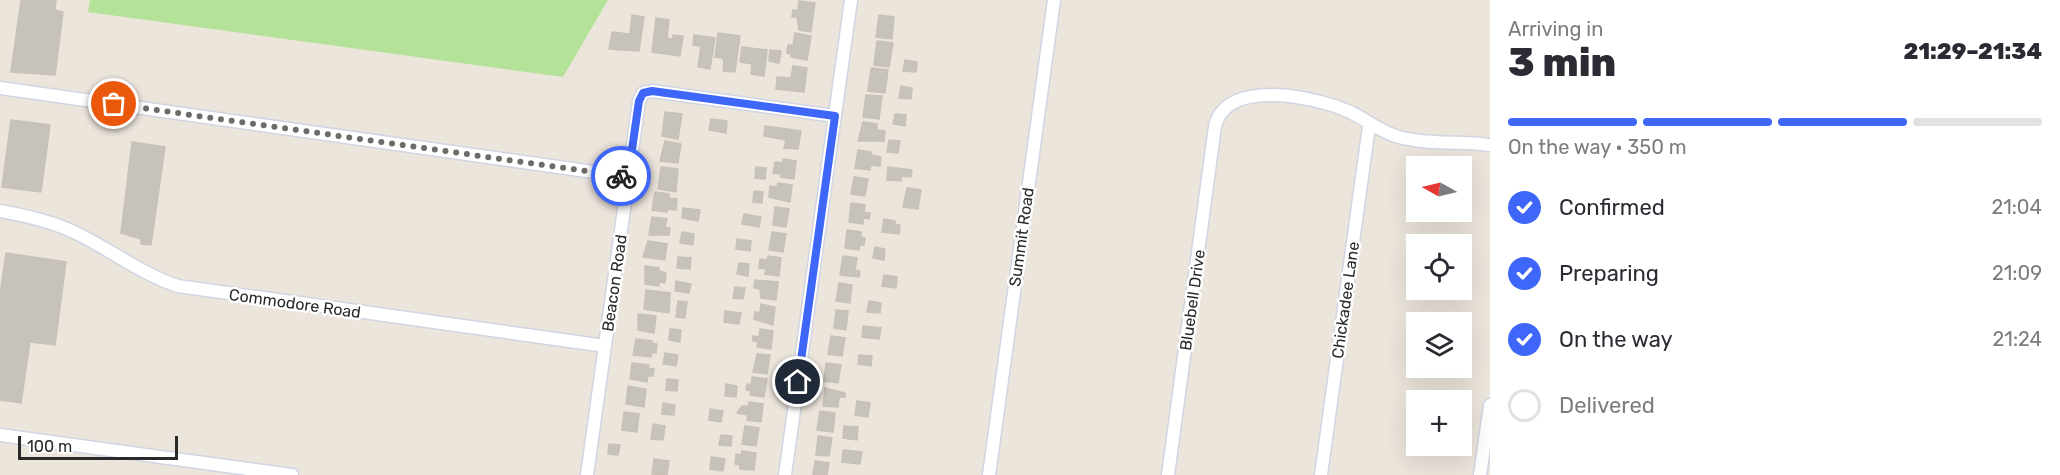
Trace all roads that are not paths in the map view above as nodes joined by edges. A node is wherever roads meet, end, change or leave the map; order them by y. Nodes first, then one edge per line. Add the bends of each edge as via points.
1 (851, 0) edge
2 (1054, 0) edge
3 (0, 88) edge
4 (835, 116) junction
5 (1370, 126) junction
6 (1490, 145) edge
7 (628, 177) junction
8 (0, 212) edge
9 (605, 346) junction
10 (1490, 405) edge
11 (0, 435) edge
12 (292, 475) edge
13 (587, 475) edge
14 (785, 475) edge
15 (988, 475) edge
16 (1168, 475) edge
17 (1321, 475) edge
18 (1480, 475) edge

1 - 4 street
2 - 15 street, Summit Road
3 - 7 street
4 - 7 street, Beacon Road via 652,91 643,93
4 - 14 street
5 - 6 street via 1400,137
5 - 16 street, Bluebell Drive via 1323,102 1268,95 1244,97 1222,110 1215,126
5 - 17 street, Chickadee Lane
7 - 9 street, Beacon Road
8 - 9 street, Commodore Road via 42,220 74,232 137,269 178,286
9 - 13 street, Beacon Road
10 - 18 street
11 - 12 street

